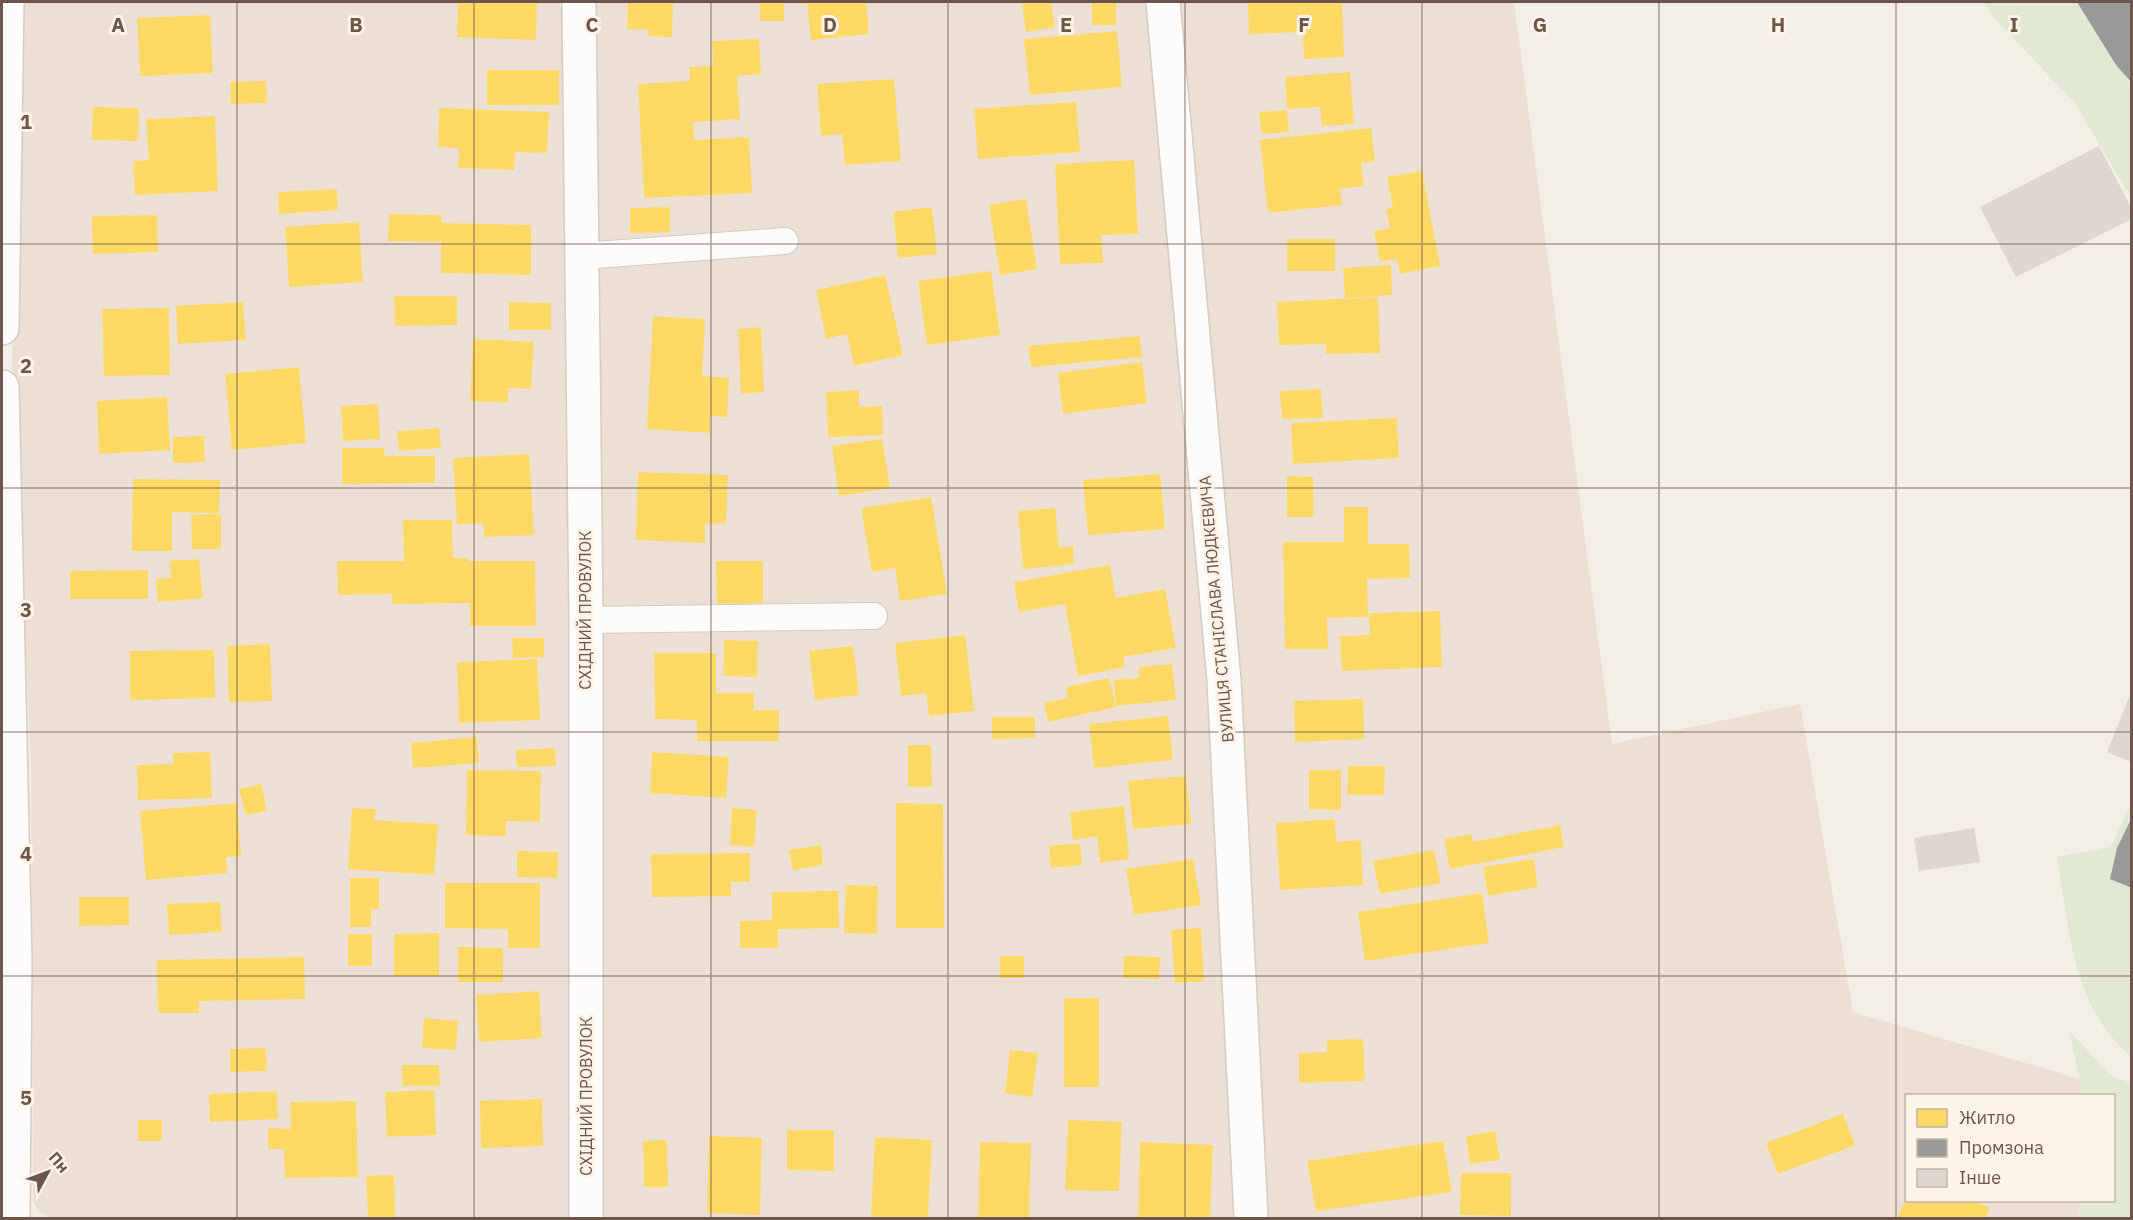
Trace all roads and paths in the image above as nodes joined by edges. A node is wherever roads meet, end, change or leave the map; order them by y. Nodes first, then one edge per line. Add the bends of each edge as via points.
1 (7, 2) edge
2 (579, 2) edge
3 (1162, 2) edge
4 (4, 42) edge
5 (785, 241) dead end
6 (582, 256) junction
7 (2, 328) edge
8 (2, 387) edge
9 (874, 616) dead end
10 (586, 620) junction
11 (6, 760) edge
12 (8, 1178) edge
13 (13, 1218) edge
14 (586, 1218) edge
15 (1251, 1218) edge

1 - 4 street
2 - 6 street, СХІДНИЙ ПРОВУЛОК
3 - 15 street, ВУЛИЦЯ СТАНІСЛАВА ЛЮДКЕВИЧА via 1224,680
4 - 7 street
5 - 6 lane
6 - 10 street, СХІДНИЙ ПРОВУЛОК
8 - 11 street
9 - 10 lane
10 - 14 street, СХІДНИЙ ПРОВУЛОК
11 - 12 street via 15,960
12 - 13 street

